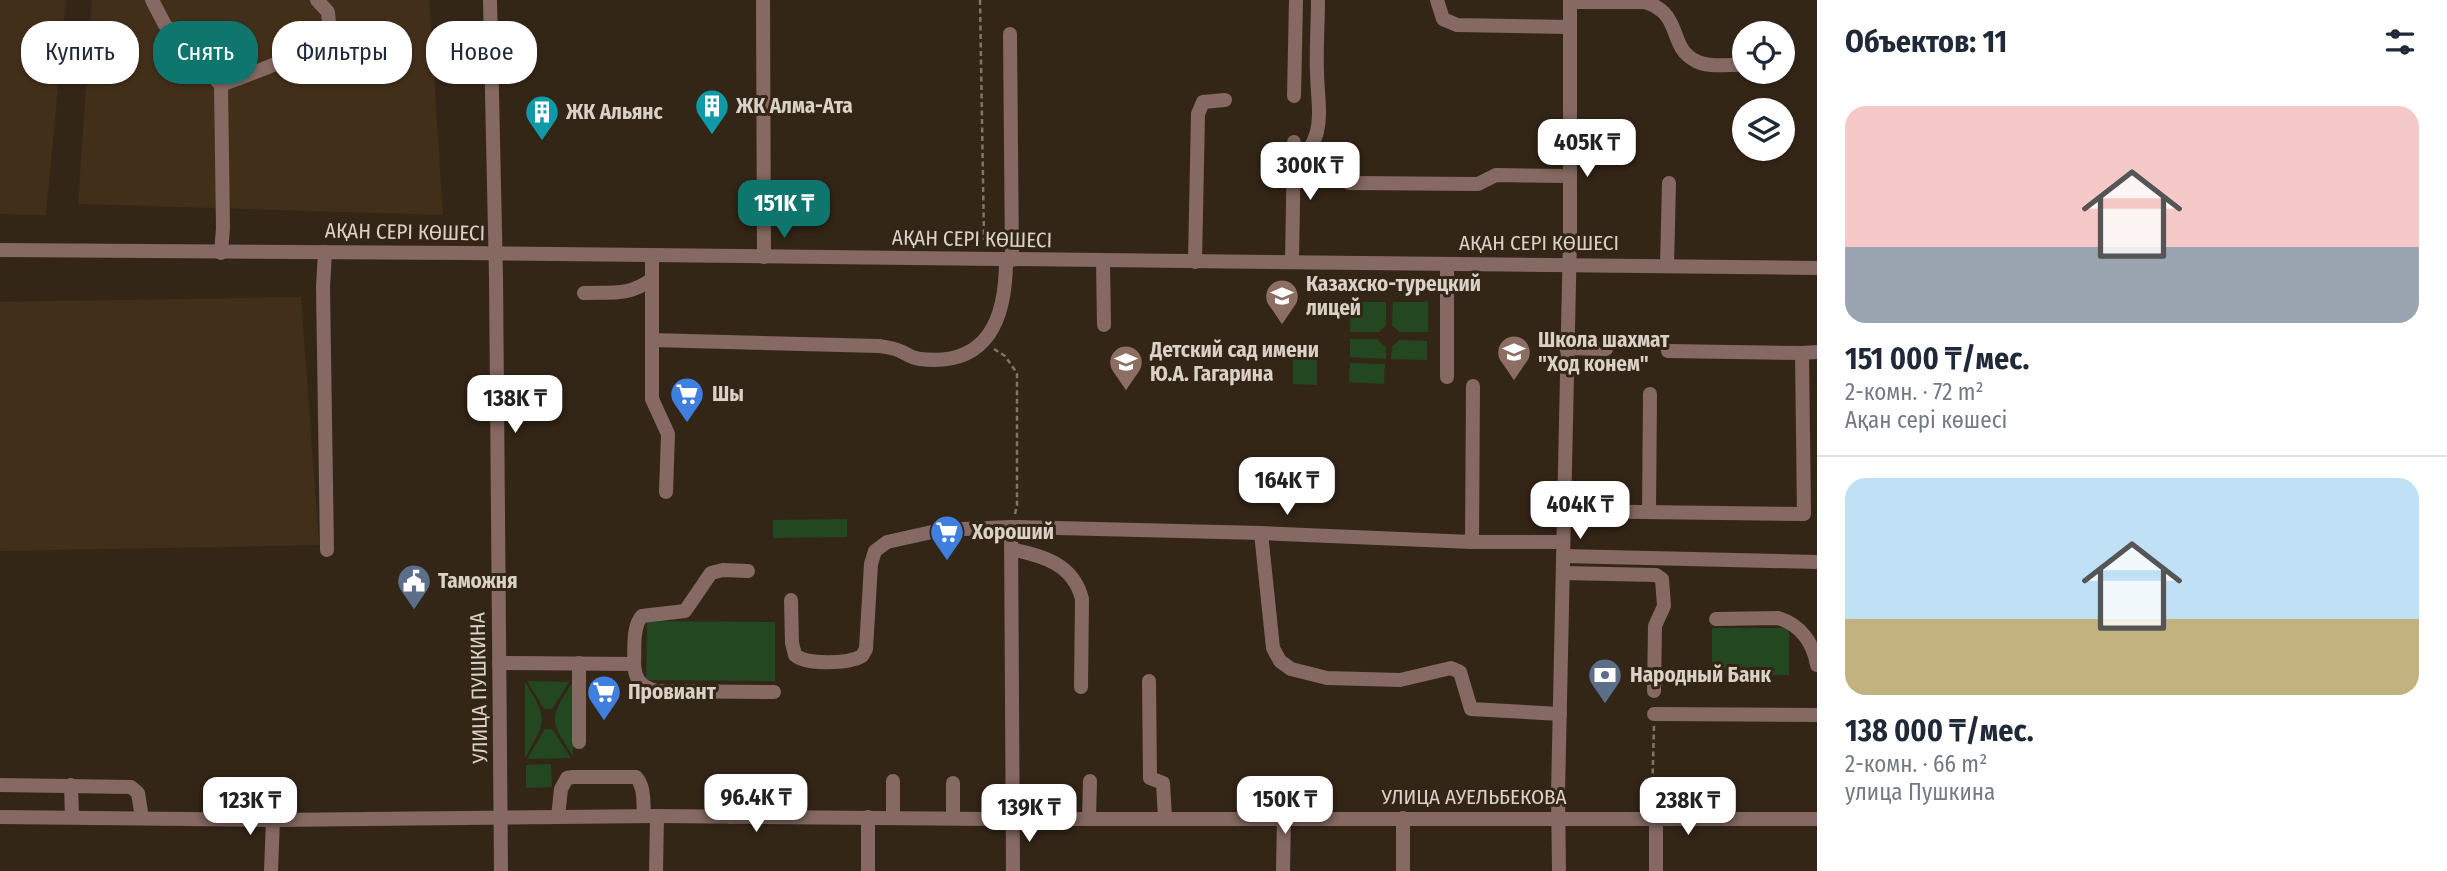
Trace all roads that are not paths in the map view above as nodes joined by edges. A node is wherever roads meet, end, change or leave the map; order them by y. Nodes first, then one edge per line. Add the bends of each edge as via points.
1 (152, 0) edge
2 (317, 0) edge
3 (490, 0) edge
4 (763, 0) edge
5 (1296, 0) edge
6 (1318, 0) edge
7 (1437, 0) edge
8 (1570, 1) edge
9 (1570, 27) junction
10 (1010, 34) dead end
11 (1732, 65) edge
12 (221, 85) junction
13 (1294, 96) dead end
14 (1225, 100) dead end
15 (1294, 142) dead end
16 (1292, 169) junction
17 (1569, 176) junction
18 (1349, 183) dead end
19 (1669, 183) dead end
20 (0, 250) edge
21 (325, 252) junction
22 (221, 253) junction
23 (496, 254) junction
24 (652, 257) junction
25 (764, 257) junction
26 (1009, 260) junction
27 (1103, 261) junction
28 (1195, 262) junction
29 (1292, 262) junction
30 (1447, 264) junction
31 (1568, 265) junction
32 (1667, 266) junction
33 (1817, 268) edge
34 (652, 279) junction
35 (584, 293) dead end
36 (1104, 325) dead end
37 (652, 340) junction
38 (1566, 348) junction
39 (1606, 349) dead end
40 (1668, 351) dead end
41 (1810, 352) edge
42 (1447, 377) dead end
43 (1473, 386) dead end
44 (1650, 394) dead end
45 (666, 492) dead end
46 (1564, 511) junction
47 (1649, 512) junction
48 (1811, 515) edge
49 (1011, 527) junction
50 (1261, 533) junction
51 (1472, 542) junction
52 (1010, 549) junction
53 (1563, 549) junction
54 (327, 550) dead end
55 (1817, 562) edge
56 (748, 571) dead end
57 (1563, 573) junction
58 (790, 600) dead end
59 (1716, 619) dead end
60 (499, 663) junction
61 (579, 663) junction
62 (634, 664) junction
63 (1817, 665) edge
64 (1149, 681) dead end
65 (1080, 687) dead end
66 (1654, 691) dead end
67 (774, 692) dead end
68 (1560, 714) junction
69 (1654, 714) road end
70 (1817, 715) edge
71 (579, 743) dead end
72 (893, 780) dead end
73 (1090, 781) dead end
74 (953, 783) dead end
75 (0, 785) edge
76 (71, 785) junction
77 (500, 816) junction
78 (650, 816) junction
79 (0, 817) edge
80 (72, 817) junction
81 (558, 817) junction
82 (731, 817) junction
83 (786, 817) junction
84 (868, 817) junction
85 (893, 817) junction
86 (142, 818) junction
87 (953, 818) junction
88 (1012, 818) junction
89 (1165, 818) junction
90 (1284, 818) junction
91 (1403, 818) junction
92 (1558, 818) junction
93 (1089, 819) junction
94 (1656, 819) junction
95 (273, 820) junction
96 (1817, 820) edge
97 (271, 871) edge
98 (501, 871) edge
99 (656, 871) edge
100 (868, 871) edge
101 (1013, 871) edge
102 (1283, 871) edge
103 (1403, 871) edge
104 (1559, 871) edge
105 (1656, 871) edge

1 - 12 street via 165,25
2 - 12 street via 328,12 329,23 321,35 304,50
3 - 23 street, УЛИЦА ПУШКИНА
4 - 25 street
5 - 13 street
6 - 16 street via 1321,113 1310,152
7 - 9 street via 1443,19 1457,25
8 - 9 street
8 - 11 street via 1657,6 1673,25 1680,47 1695,61
9 - 17 street
10 - 26 street
12 - 22 street
14 - 28 street via 1203,102 1198,114
15 - 16 street
16 - 29 street
17 - 18 street via 1496,175 1478,184
17 - 31 street
19 - 32 street
20 - 22 street, АҚАН СЕРІ КӨШЕСІ
21 - 22 street, АҚАН СЕРІ КӨШЕСІ
21 - 23 street, АҚАН СЕРІ КӨШЕСІ
21 - 54 street
23 - 24 street, АҚАН СЕРІ КӨШЕСІ
23 - 60 street, УЛИЦА ПУШКИНА
24 - 25 street, АҚАН СЕРІ КӨШЕСІ
24 - 34 street
25 - 26 street, АҚАН СЕРІ КӨШЕСІ
26 - 27 street, АҚАН СЕРІ КӨШЕСІ
26 - 37 street via 999,314 983,342 953,360 919,359 878,346
27 - 28 street, АҚАН СЕРІ КӨШЕСІ
27 - 36 street
28 - 29 street, АҚАН СЕРІ КӨШЕСІ
29 - 30 street, АҚАН СЕРІ КӨШЕСІ
30 - 31 street, АҚАН СЕРІ КӨШЕСІ
30 - 42 street
31 - 32 street, АҚАН СЕРІ КӨШЕСІ
31 - 38 street
32 - 33 street, АҚАН СЕРІ КӨШЕСІ
34 - 35 street via 629,292
34 - 37 street
37 - 45 street via 652,399 668,434
38 - 39 street
38 - 46 street
40 - 41 street
41 - 48 street
43 - 51 street
44 - 47 street
46 - 47 street
46 - 53 street
47 - 48 street
49 - 50 street
49 - 52 street
49 - 58 street via 941,530 887,542 875,551 867,641 856,660 798,658 793,651
50 - 51 street
50 - 68 street via 1273,648 1291,669 1327,678 1399,680 1451,668 1460,672 1471,709
51 - 53 street
52 - 65 street via 1059,564 1079,587
52 - 88 street
53 - 55 street
53 - 57 street
56 - 62 street via 711,573 685,611 642,616 637,624
57 - 66 street via 1656,575 1662,579 1664,606 1655,626
57 - 68 street
59 - 63 street via 1778,618 1794,624 1808,640
60 - 61 street
60 - 77 street, УЛИЦА ПУШКИНА
61 - 62 street
61 - 71 street
62 - 67 street via 638,681 657,691
64 - 89 street via 1150,778 1163,783
68 - 92 street
69 - 70 street
72 - 85 street
73 - 93 street
74 - 87 street
75 - 76 street
76 - 80 street
76 - 86 street via 131,786 138,793
77 - 81 street, УЛИЦА АУЕЛЬБЕКОВА
77 - 95 street, УЛИЦА АУЕЛЬБЕКОВА
77 - 98 street, УЛИЦА ПУШКИНА
78 - 81 street, УЛИЦА АУЕЛЬБЕКОВА
78 - 81 street via 636,778 573,777 563,784
78 - 82 street, УЛИЦА АУЕЛЬБЕКОВА
78 - 99 street
79 - 80 street, УЛИЦА АУЕЛЬБЕКОВА
80 - 86 street, УЛИЦА АУЕЛЬБЕКОВА
82 - 83 street, УЛИЦА АУЕЛЬБЕКОВА
82 - 83 street via 732,788 738,782 775,782 783,785 786,793
83 - 84 street, УЛИЦА АУЕЛЬБЕКОВА
84 - 85 street, УЛИЦА АУЕЛЬБЕКОВА
84 - 100 street
85 - 87 street, УЛИЦА АУЕЛЬБЕКОВА
86 - 95 street, УЛИЦА АУЕЛЬБЕКОВА
87 - 88 street, УЛИЦА АУЕЛЬБЕКОВА
88 - 93 street, УЛИЦА АУЕЛЬБЕКОВА
88 - 101 street
89 - 90 street, УЛИЦА АУЕЛЬБЕКОВА
89 - 93 street, УЛИЦА АУЕЛЬБЕКОВА
90 - 91 street, УЛИЦА АУЕЛЬБЕКОВА
90 - 102 street
91 - 92 street, УЛИЦА АУЕЛЬБЕКОВА
91 - 103 street
92 - 94 street, УЛИЦА АУЕЛЬБЕКОВА
92 - 104 street
94 - 96 street, УЛИЦА АУЕЛЬБЕКОВА
94 - 105 street
95 - 97 street

